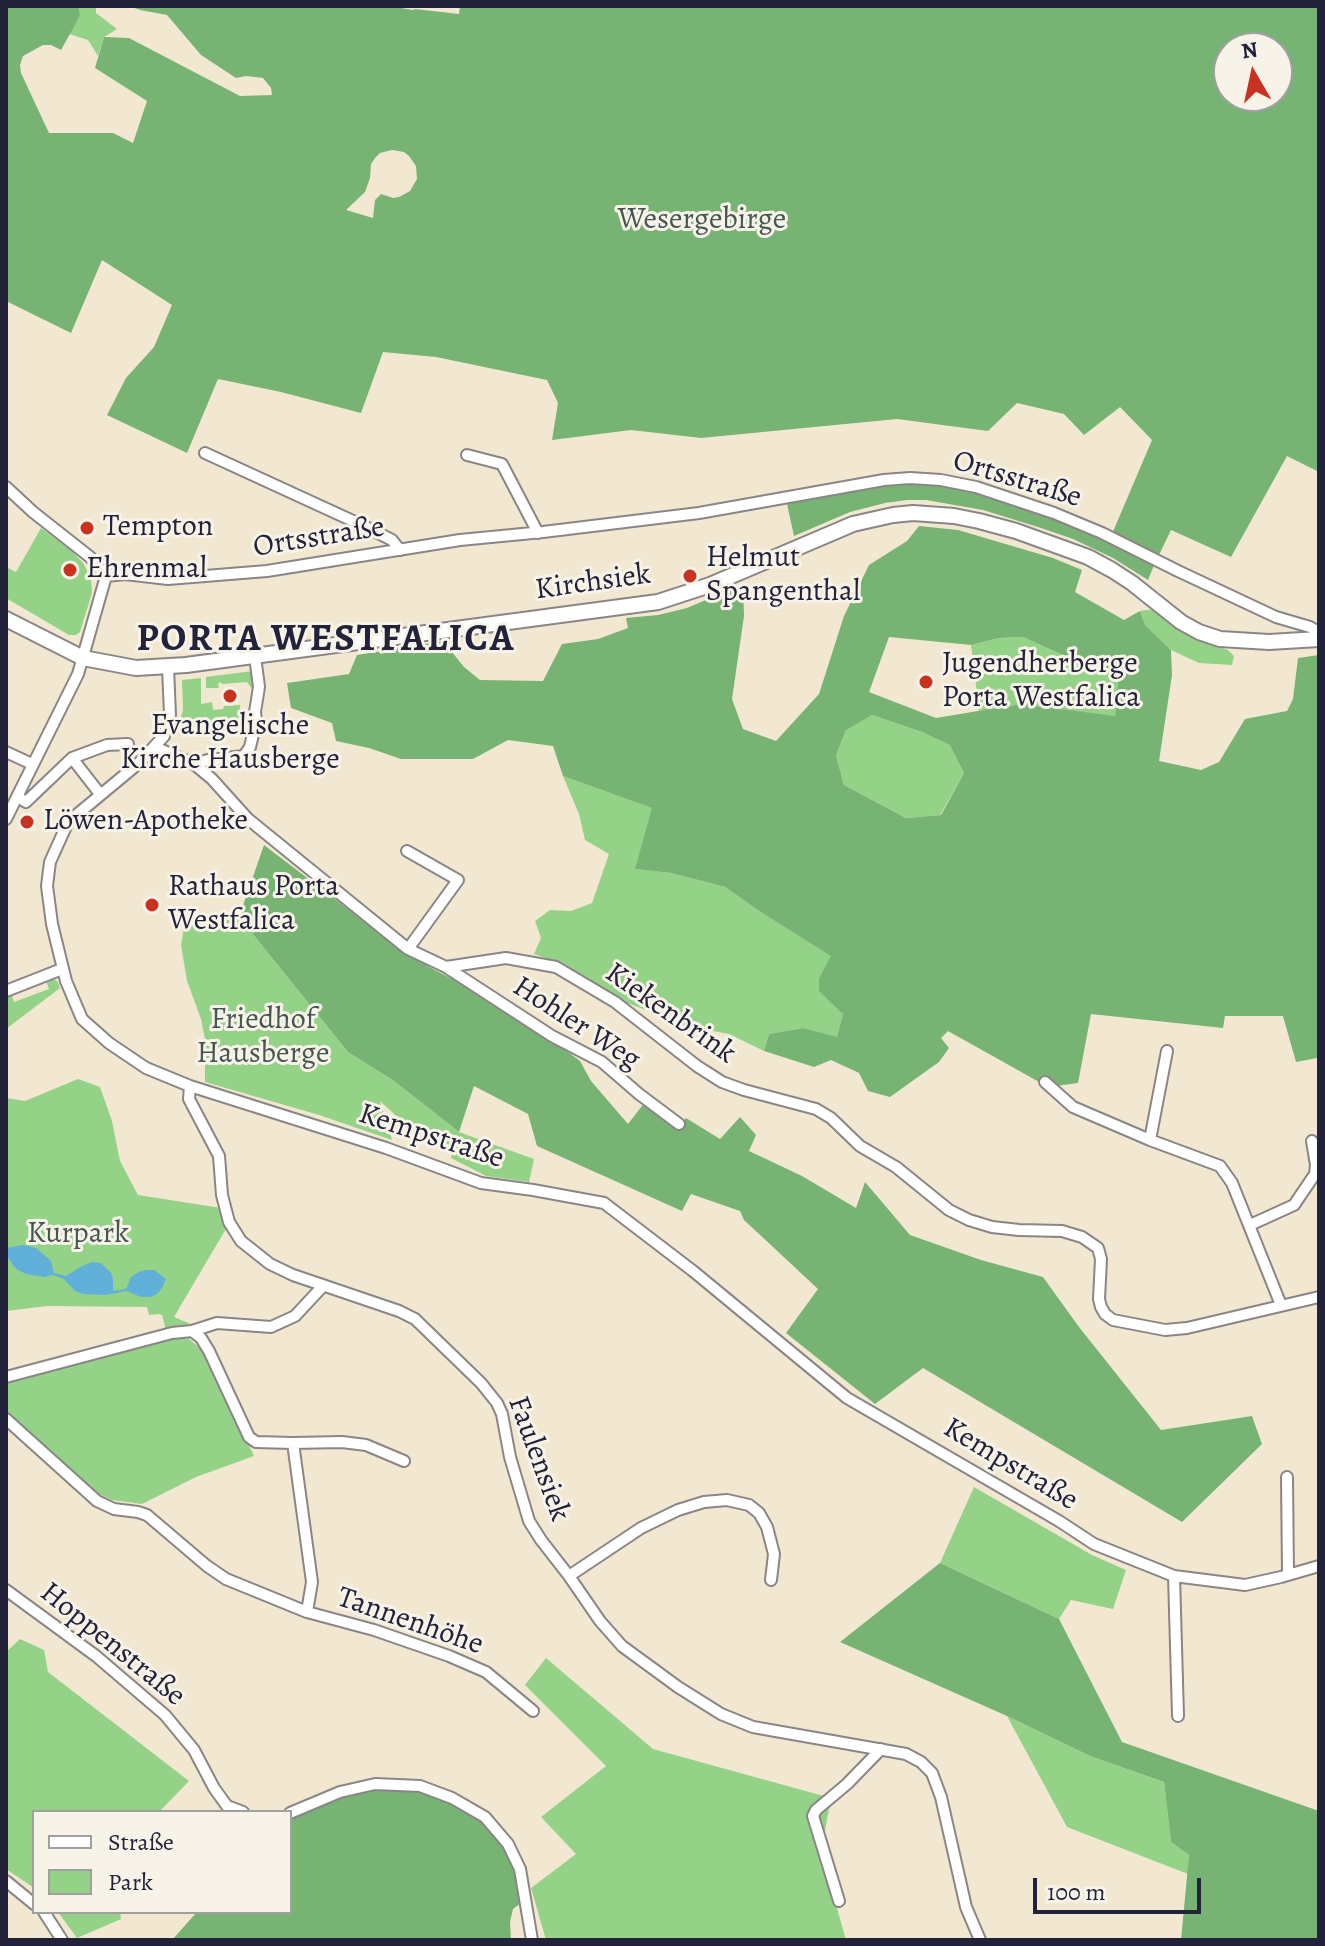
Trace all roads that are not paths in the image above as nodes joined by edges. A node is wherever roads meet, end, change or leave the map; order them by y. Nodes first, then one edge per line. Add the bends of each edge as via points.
1 (205, 453) dead end
2 (467, 455) dead end
3 (6, 487) edge
4 (538, 533) junction
5 (400, 550) junction
6 (106, 576) junction
7 (6, 609) edge
8 (6, 619) edge
9 (31, 631) junction
10 (1319, 632) edge
11 (1319, 639) edge
12 (255, 656) junction
13 (83, 658) junction
14 (168, 667) junction
15 (128, 744) dead end
16 (155, 747) junction
17 (6, 752) edge
18 (72, 758) junction
19 (32, 764) junction
20 (194, 764) junction
21 (100, 794) junction
22 (18, 797) junction
23 (6, 819) edge
24 (407, 851) dead end
25 (408, 949) junction
26 (446, 967) junction
27 (62, 969) junction
28 (6, 991) edge
29 (1167, 1051) dead end
30 (1045, 1082) dead end
31 (190, 1086) junction
32 (679, 1124) dead end
33 (1150, 1140) junction
34 (1312, 1141) dead end
35 (1318, 1165) edge
36 (1250, 1225) junction
37 (323, 1286) junction
38 (1319, 1297) edge
39 (1281, 1305) junction
40 (192, 1331) junction
41 (6, 1377) edge
42 (6, 1419) edge
43 (293, 1443) junction
44 (404, 1461) dead end
45 (1287, 1477) dead end
46 (1319, 1566) edge
47 (1288, 1574) junction
48 (569, 1576) junction
49 (1174, 1576) junction
50 (771, 1580) dead end
51 (6, 1590) edge
52 (307, 1612) junction
53 (533, 1711) dead end
54 (1178, 1716) dead end
55 (881, 1749) junction
56 (238, 1810) edge
57 (292, 1812) edge
58 (6, 1881) edge
59 (839, 1901) dead end
60 (32, 1902) edge
61 (45, 1914) edge
62 (62, 1940) edge
63 (532, 1940) edge
64 (980, 1940) edge

1 - 5 street via 364,526
2 - 4 street via 502,464
3 - 6 street
4 - 5 street, Ortsstraße
4 - 10 street, Ortsstraße via 699,513 884,480 941,480 1054,513
5 - 6 street, Ortsstraße via 222,576
6 - 13 street
7 - 9 main road, Kirchsiek
8 - 9 main road, Kirchsiek
9 - 13 main road, Kirchsiek
11 - 12 main road, Kirchsiek via 1220,639 1181,622 1088,557 979,521 913,513 845,527 658,602
12 - 14 main road, Kirchsiek
12 - 20 street via 259,687 250,747 244,756
13 - 14 main road, Kirchsiek via 136,668
13 - 19 street
14 - 16 street, Kempstraße via 170,715
15 - 18 street via 107,745
16 - 20 street
16 - 21 street, Kempstraße
17 - 19 street
18 - 21 street
18 - 22 street via 26,802
19 - 22 street
20 - 25 street via 248,819
21 - 27 street, Kempstraße via 68,822 50,862 47,886
22 - 23 street
24 - 25 street via 458,880
25 - 26 street
26 - 32 street, Hohler Weg via 602,1062
26 - 39 street, Kiekenbrink via 506,958 556,967 615,1002 722,1082 831,1118 860,1146 949,1210 992,1227 1082,1237 1098,1248 1099,1299 1113,1320 1165,1330
27 - 28 street
27 - 31 street, Kempstraße via 82,1019 146,1068
29 - 33 street
30 - 33 street via 1073,1107
31 - 37 street, Faulensiek via 189,1099 219,1156 222,1195 241,1241 270,1264
31 - 49 street, Kempstraße via 481,1183 604,1203 847,1398 1094,1544
33 - 36 street via 1220,1166
34 - 35 street
35 - 36 street via 1294,1205
36 - 39 street
37 - 40 street via 295,1316 271,1327 217,1323
37 - 48 street, Faulensiek via 415,1319 481,1383 502,1414 529,1521
38 - 39 street, Kiekenbrink
40 - 41 street
40 - 43 street via 209,1351 249,1437 256,1442
42 - 52 street, Tannenhöhe via 97,1501 147,1515 226,1579
43 - 44 street via 366,1445
43 - 52 street via 312,1582
45 - 47 street
46 - 47 street, Kempstraße
47 - 49 street, Kempstraße via 1245,1585
48 - 50 street via 665,1516 727,1500 749,1505 767,1527 774,1554
48 - 55 street, Faulensiek via 622,1646 721,1714 753,1727
49 - 54 street
51 - 56 street, Hoppenstraße via 165,1715 194,1750 227,1806
52 - 53 street, Tannenhöhe via 462,1661 486,1672
55 - 59 street via 813,1816
55 - 64 street, Faulensiek via 906,1754 932,1773 966,1907
57 - 63 street via 375,1784 420,1786 452,1798 485,1817 508,1844 520,1869
58 - 60 street
61 - 62 street

